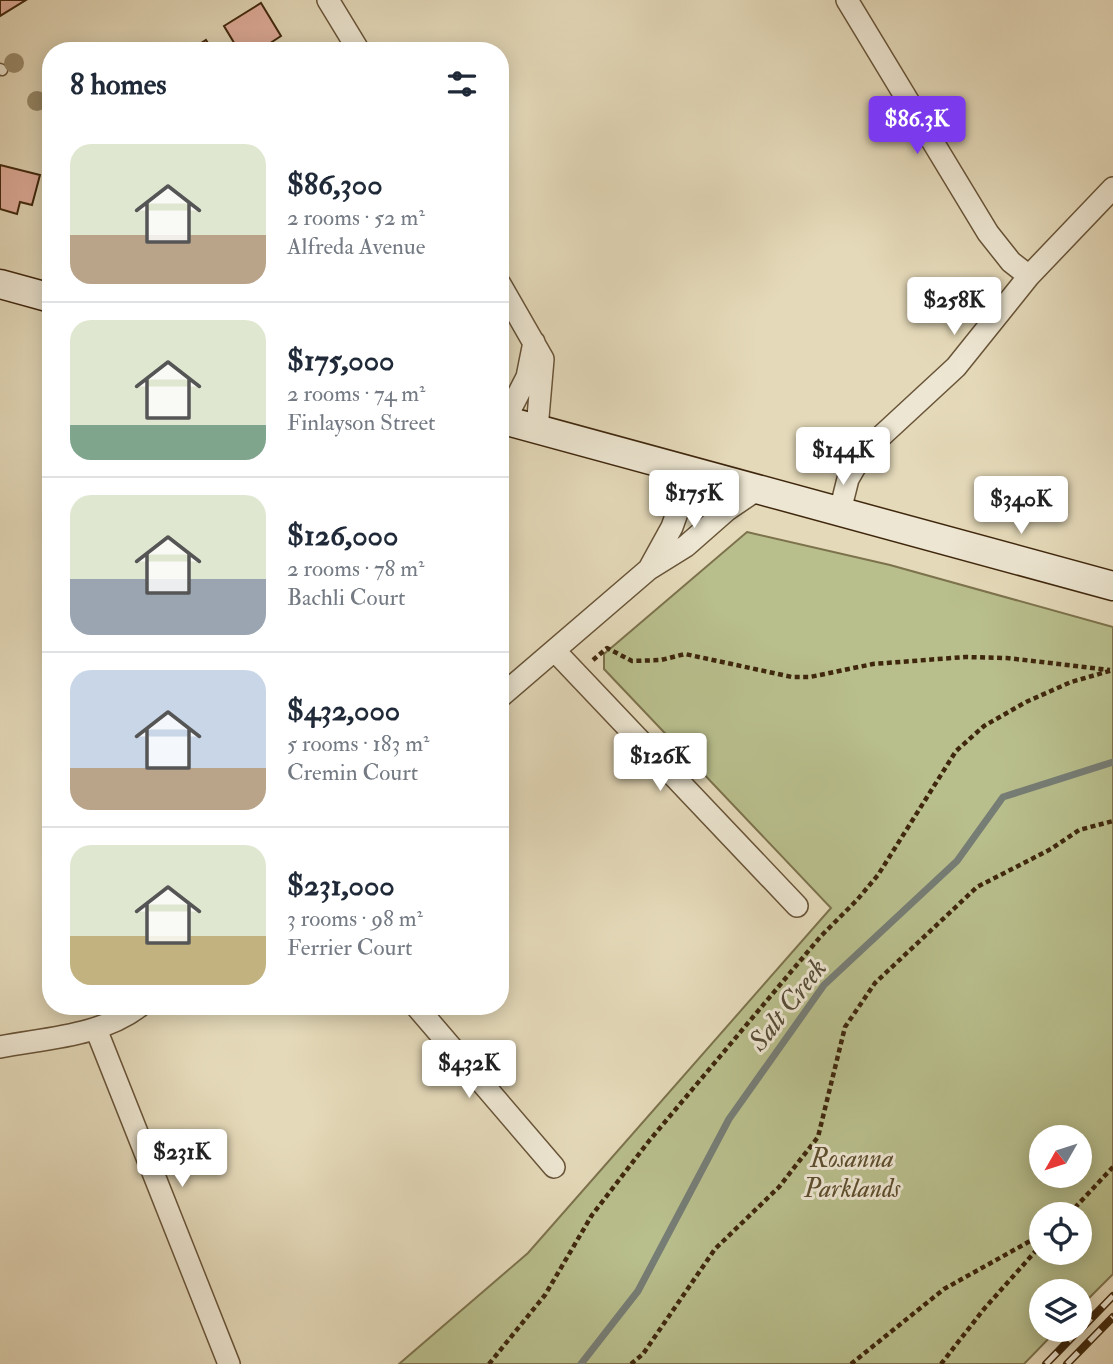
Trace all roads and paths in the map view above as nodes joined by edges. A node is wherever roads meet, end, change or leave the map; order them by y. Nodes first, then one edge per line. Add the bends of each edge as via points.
1 (328, 0) edge
2 (847, 0) edge
3 (354, 42) edge
4 (1113, 188) edge
5 (1029, 276) junction
6 (0, 285) edge
7 (42, 296) edge
8 (509, 299) edge
9 (534, 340) junction
10 (509, 409) edge
11 (509, 422) edge
12 (537, 429) junction
13 (692, 471) junction
14 (758, 489) junction
15 (840, 511) junction
16 (649, 569) junction
17 (1113, 586) edge
18 (607, 648) dead end
19 (555, 650) junction
20 (1113, 670) edge
21 (509, 689) edge
22 (1113, 821) edge
23 (797, 906) dead end
24 (126, 1015) edge
25 (424, 1015) edge
26 (96, 1029) junction
27 (0, 1047) edge
28 (1112, 1166) edge
29 (554, 1167) dead end
30 (1080, 1202) edge
31 (1029, 1242) edge
32 (1029, 1258) edge
33 (229, 1364) edge
34 (489, 1364) edge
35 (631, 1364) edge
36 (851, 1364) edge
37 (941, 1364) edge

1 - 3 street
2 - 5 street via 988,233
4 - 5 street
5 - 15 street via 956,367 863,453 848,479
6 - 7 main road
8 - 9 street
9 - 10 street via 527,377
9 - 12 street via 544,371
11 - 12 main road
12 - 13 main road
13 - 14 main road
13 - 16 street via 672,527
14 - 15 main road
14 - 16 street
15 - 17 main road
16 - 19 street
18 - 20 path via 632,661 685,654 792,677 873,664 965,657
19 - 21 street
19 - 23 street
20 - 34 path via 1026,702 984,726 956,751 878,875 649,1141 592,1215 545,1295
22 - 35 path via 1079,830 977,887 875,983 845,1027 818,1137 779,1187 715,1249 643,1354
24 - 26 street
25 - 29 street
26 - 27 street
26 - 33 street
28 - 30 path
31 - 36 path via 944,1289
32 - 37 path

